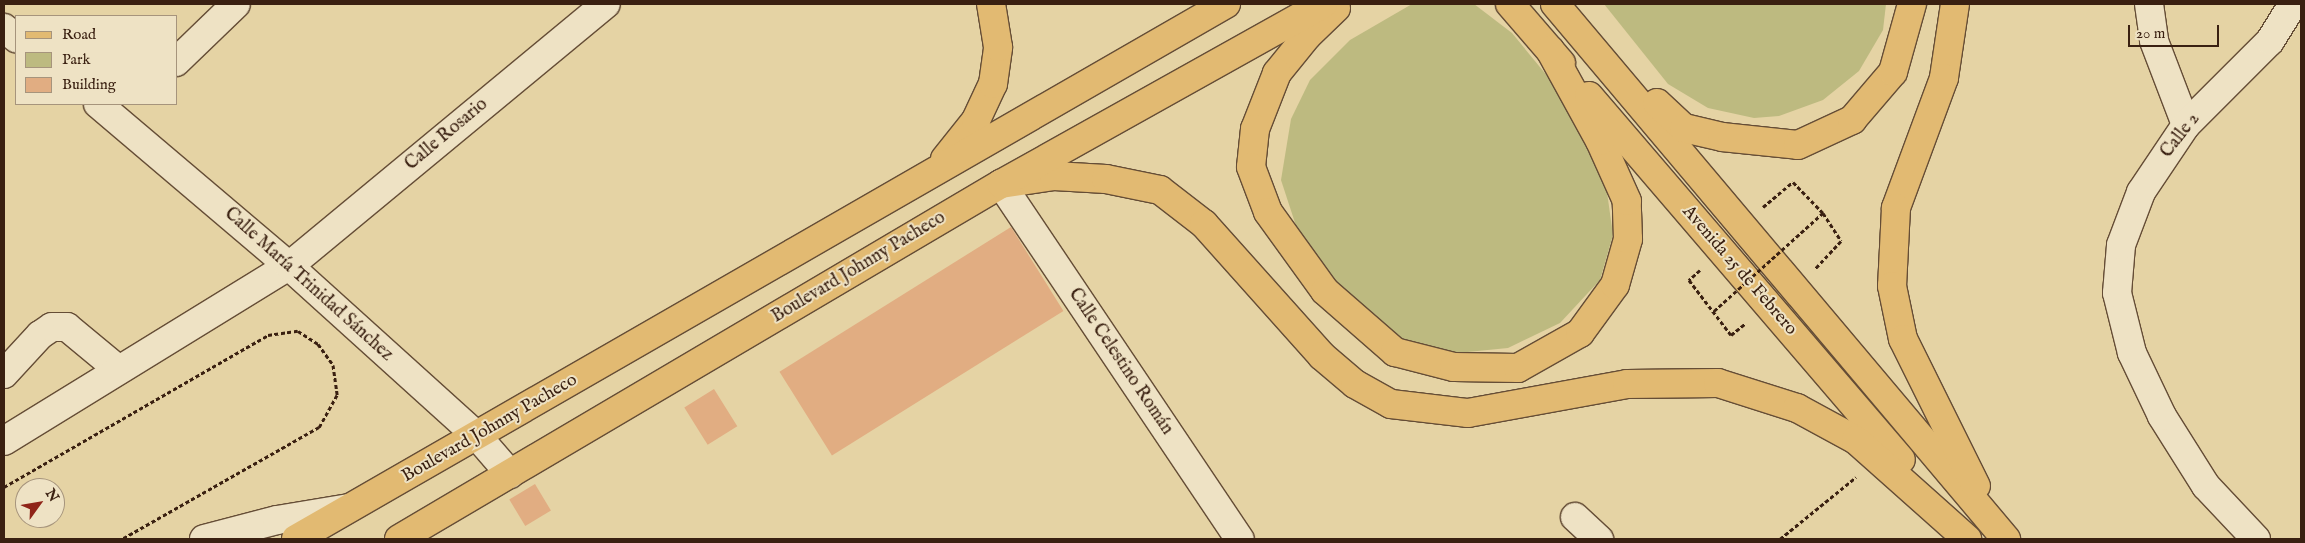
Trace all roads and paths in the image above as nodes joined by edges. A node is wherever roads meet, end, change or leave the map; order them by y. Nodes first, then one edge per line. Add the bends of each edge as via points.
1 (236, 4) edge
2 (606, 4) edge
3 (991, 4) edge
4 (1226, 4) edge
5 (1323, 4) edge
6 (1340, 4) edge
7 (1555, 4) edge
8 (1912, 4) edge
9 (1955, 4) edge
10 (2149, 4) edge
11 (2292, 4) edge
12 (1513, 8) edge
13 (4, 28) edge
14 (1577, 29) junction
15 (15, 37) edge
16 (1550, 50) junction
17 (178, 60) edge
18 (116, 109) edge
19 (2186, 125) junction
20 (930, 174) junction
21 (1000, 184) junction
22 (1823, 213) junction
23 (1742, 225) junction
24 (1722, 251) junction
25 (289, 266) junction
26 (1796, 290) junction
27 (1767, 304) junction
28 (1714, 311) junction
29 (119, 370) junction
30 (4, 374) edge
31 (478, 437) junction
32 (4, 441) edge
33 (1876, 458) junction
34 (510, 474) junction
35 (4, 487) edge
36 (351, 507) junction
37 (1575, 517) dead end
38 (424, 529) edge
39 (2001, 533) edge
40 (1227, 535) edge
41 (122, 539) edge
42 (204, 539) edge
43 (296, 539) edge
44 (399, 539) edge
45 (1598, 539) edge
46 (1780, 539) edge
47 (1968, 539) edge
48 (2256, 539) edge

1 - 17 street
2 - 25 street, Calle Rosario
3 - 20 main road via 998,47 993,84 976,120
4 - 20 main road, Boulevard Johnny Pacheco
5 - 21 main road, Boulevard Johnny Pacheco
6 - 16 main road via 1307,36 1277,74 1255,129 1251,167 1268,212 1325,291 1395,352 1454,367 1518,368 1580,333 1615,285 1628,239 1627,200 1600,141
7 - 14 main road, Avenida 25 de Febrero
8 - 14 main road via 1893,72 1852,120 1798,145 1722,137 1684,128
9 - 39 main road via 1944,78 1896,208 1892,286 1903,339
10 - 19 street via 2154,41
11 - 19 street, Calle 2 via 2270,41
12 - 16 main road, Avenida 25 de Febrero
13 - 15 street
14 - 23 main road, Avenida 25 de Febrero
16 - 24 main road, Avenida 25 de Febrero
18 - 25 street, Calle María Trinidad Sánchez
19 - 48 street, Calle 2 via 2141,192 2121,245 2117,294 2132,354 2162,416 2206,486
20 - 31 main road, Boulevard Johnny Pacheco
21 - 33 main road via 1054,176 1106,179 1160,190 1204,224 1322,356 1355,384 1392,404 1468,413 1627,384 1718,383 1797,408 1856,440
21 - 34 main road, Boulevard Johnny Pacheco
21 - 40 street, Calle Celestino Román
22 - 23 path via 1792,182
22 - 26 path via 1841,241
22 - 28 path, bridge
23 - 26 main road, Avenida 25 de Febrero
24 - 27 main road, Avenida 25 de Febrero
24 - 28 path via 1690,280
25 - 29 street, Calle Rosario
25 - 31 street, Calle María Trinidad Sánchez
26 - 39 main road, Avenida 25 de Febrero
27 - 28 path via 1731,335
27 - 47 main road, Avenida 25 de Febrero
29 - 30 street via 67,327 52,327 40,335
29 - 32 street, Calle Rosario
31 - 34 street, Calle María Trinidad Sánchez
31 - 36 main road, Boulevard Johnny Pacheco
33 - 46 path via 1835,497
33 - 47 main road
34 - 38 main road, Boulevard Johnny Pacheco
35 - 41 path via 268,335 298,331 318,344 333,365 337,395 319,427
36 - 42 street, Boulevard Johnny Pacheco via 277,520
36 - 43 main road, Boulevard Johnny Pacheco
37 - 45 street
38 - 44 main road, Boulevard Johnny Pacheco

